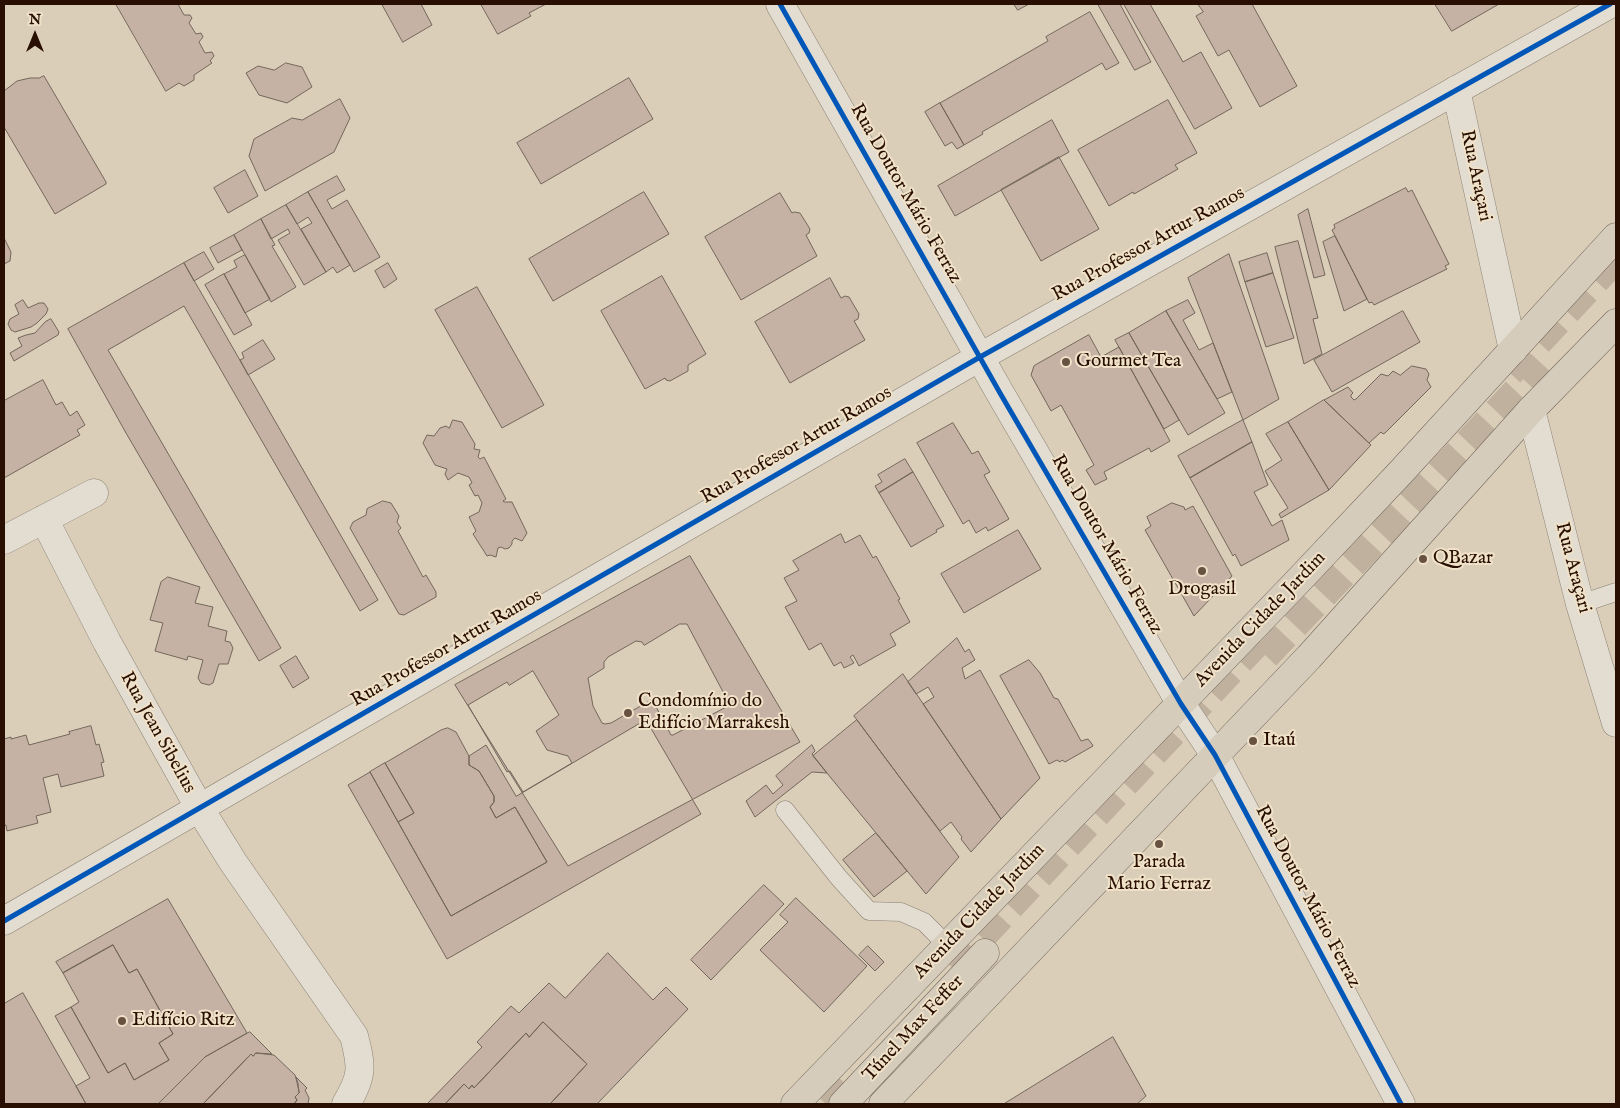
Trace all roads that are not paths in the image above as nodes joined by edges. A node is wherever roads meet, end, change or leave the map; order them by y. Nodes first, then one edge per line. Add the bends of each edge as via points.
1 (780, 4) edge
2 (1610, 4) edge
3 (1456, 90) junction
4 (1616, 237) edge
5 (1616, 322) edge
6 (1513, 350) junction
7 (980, 357) junction
8 (1531, 410) junction
9 (94, 493) dead end
10 (44, 519) junction
11 (4, 540) edge
12 (1616, 592) edge
13 (1580, 604) junction
14 (1181, 704) junction
15 (1616, 723) edge
16 (1215, 755) junction
17 (200, 809) junction
18 (785, 810) dead end
19 (4, 921) edge
20 (948, 946) junction
21 (985, 954) dead end
22 (889, 1102) edge
23 (346, 1104) edge
24 (795, 1104) edge
25 (843, 1104) edge
26 (1400, 1104) edge

1 - 7 street, Rua Doutor Mário Ferraz
2 - 3 street, Rua Professor Artur Ramos
3 - 6 street, Rua Araçari
3 - 7 street, Rua Professor Artur Ramos
4 - 6 highway, Avenida Cidade Jardim
5 - 8 highway
6 - 14 highway, Avenida Cidade Jardim
7 - 14 street, Rua Doutor Mário Ferraz
7 - 17 street, Rua Professor Artur Ramos
8 - 13 street, Rua Araçari
8 - 16 highway via 1309,657
9 - 10 street
10 - 11 street
10 - 17 street, Rua Jean Sibelius via 107,642
12 - 13 lane
13 - 15 street, Rua Araçari
14 - 16 street, Rua Doutor Mário Ferraz
14 - 20 highway, Avenida Cidade Jardim
16 - 22 highway
16 - 26 street, Rua Doutor Mário Ferraz
17 - 19 street, Rua Professor Artur Ramos
17 - 23 street, Rua Jean Sibelius via 354,1036 361,1061 358,1086
18 - 20 lane via 869,911 901,912 924,922
20 - 24 highway, Avenida Cidade Jardim
21 - 25 highway, Túnel Max Feffer

